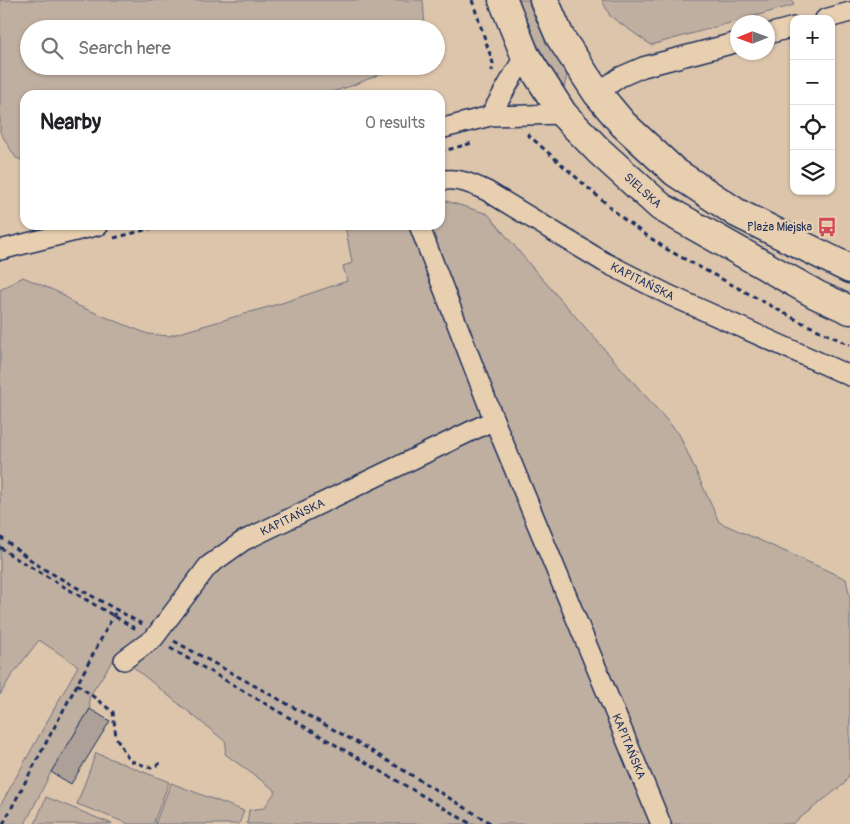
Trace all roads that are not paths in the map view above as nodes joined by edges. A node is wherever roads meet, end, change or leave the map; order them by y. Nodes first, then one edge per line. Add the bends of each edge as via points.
1 (503, 0) edge
2 (544, 0) edge
3 (850, 12) edge
4 (835, 16) edge
5 (790, 28) edge
6 (775, 32) edge
7 (730, 44) edge
8 (525, 55) junction
9 (598, 93) junction
10 (564, 114) junction
11 (490, 116) junction
12 (445, 128) edge
13 (445, 179) edge
14 (79, 230) edge
15 (421, 230) edge
16 (0, 250) edge
17 (850, 269) edge
18 (850, 310) edge
19 (850, 376) edge
20 (494, 420) junction
21 (124, 660) dead end
22 (661, 824) edge

1 - 8 main road, SIELSKA
2 - 9 main road via 560,37
3 - 4 street
5 - 6 street
7 - 9 street via 643,66
8 - 10 main road, SIELSKA
8 - 11 street
9 - 17 main road via 623,124 675,172 737,213
10 - 11 street
10 - 18 main road, SIELSKA via 661,207 817,295
11 - 12 street
13 - 19 street, KAPITAŃSKA via 469,182 612,266
14 - 16 street
15 - 20 street, KAPITAŃSKA
20 - 21 street, KAPITAŃSKA via 243,541 208,566 156,635
20 - 22 street, KAPITAŃSKA

